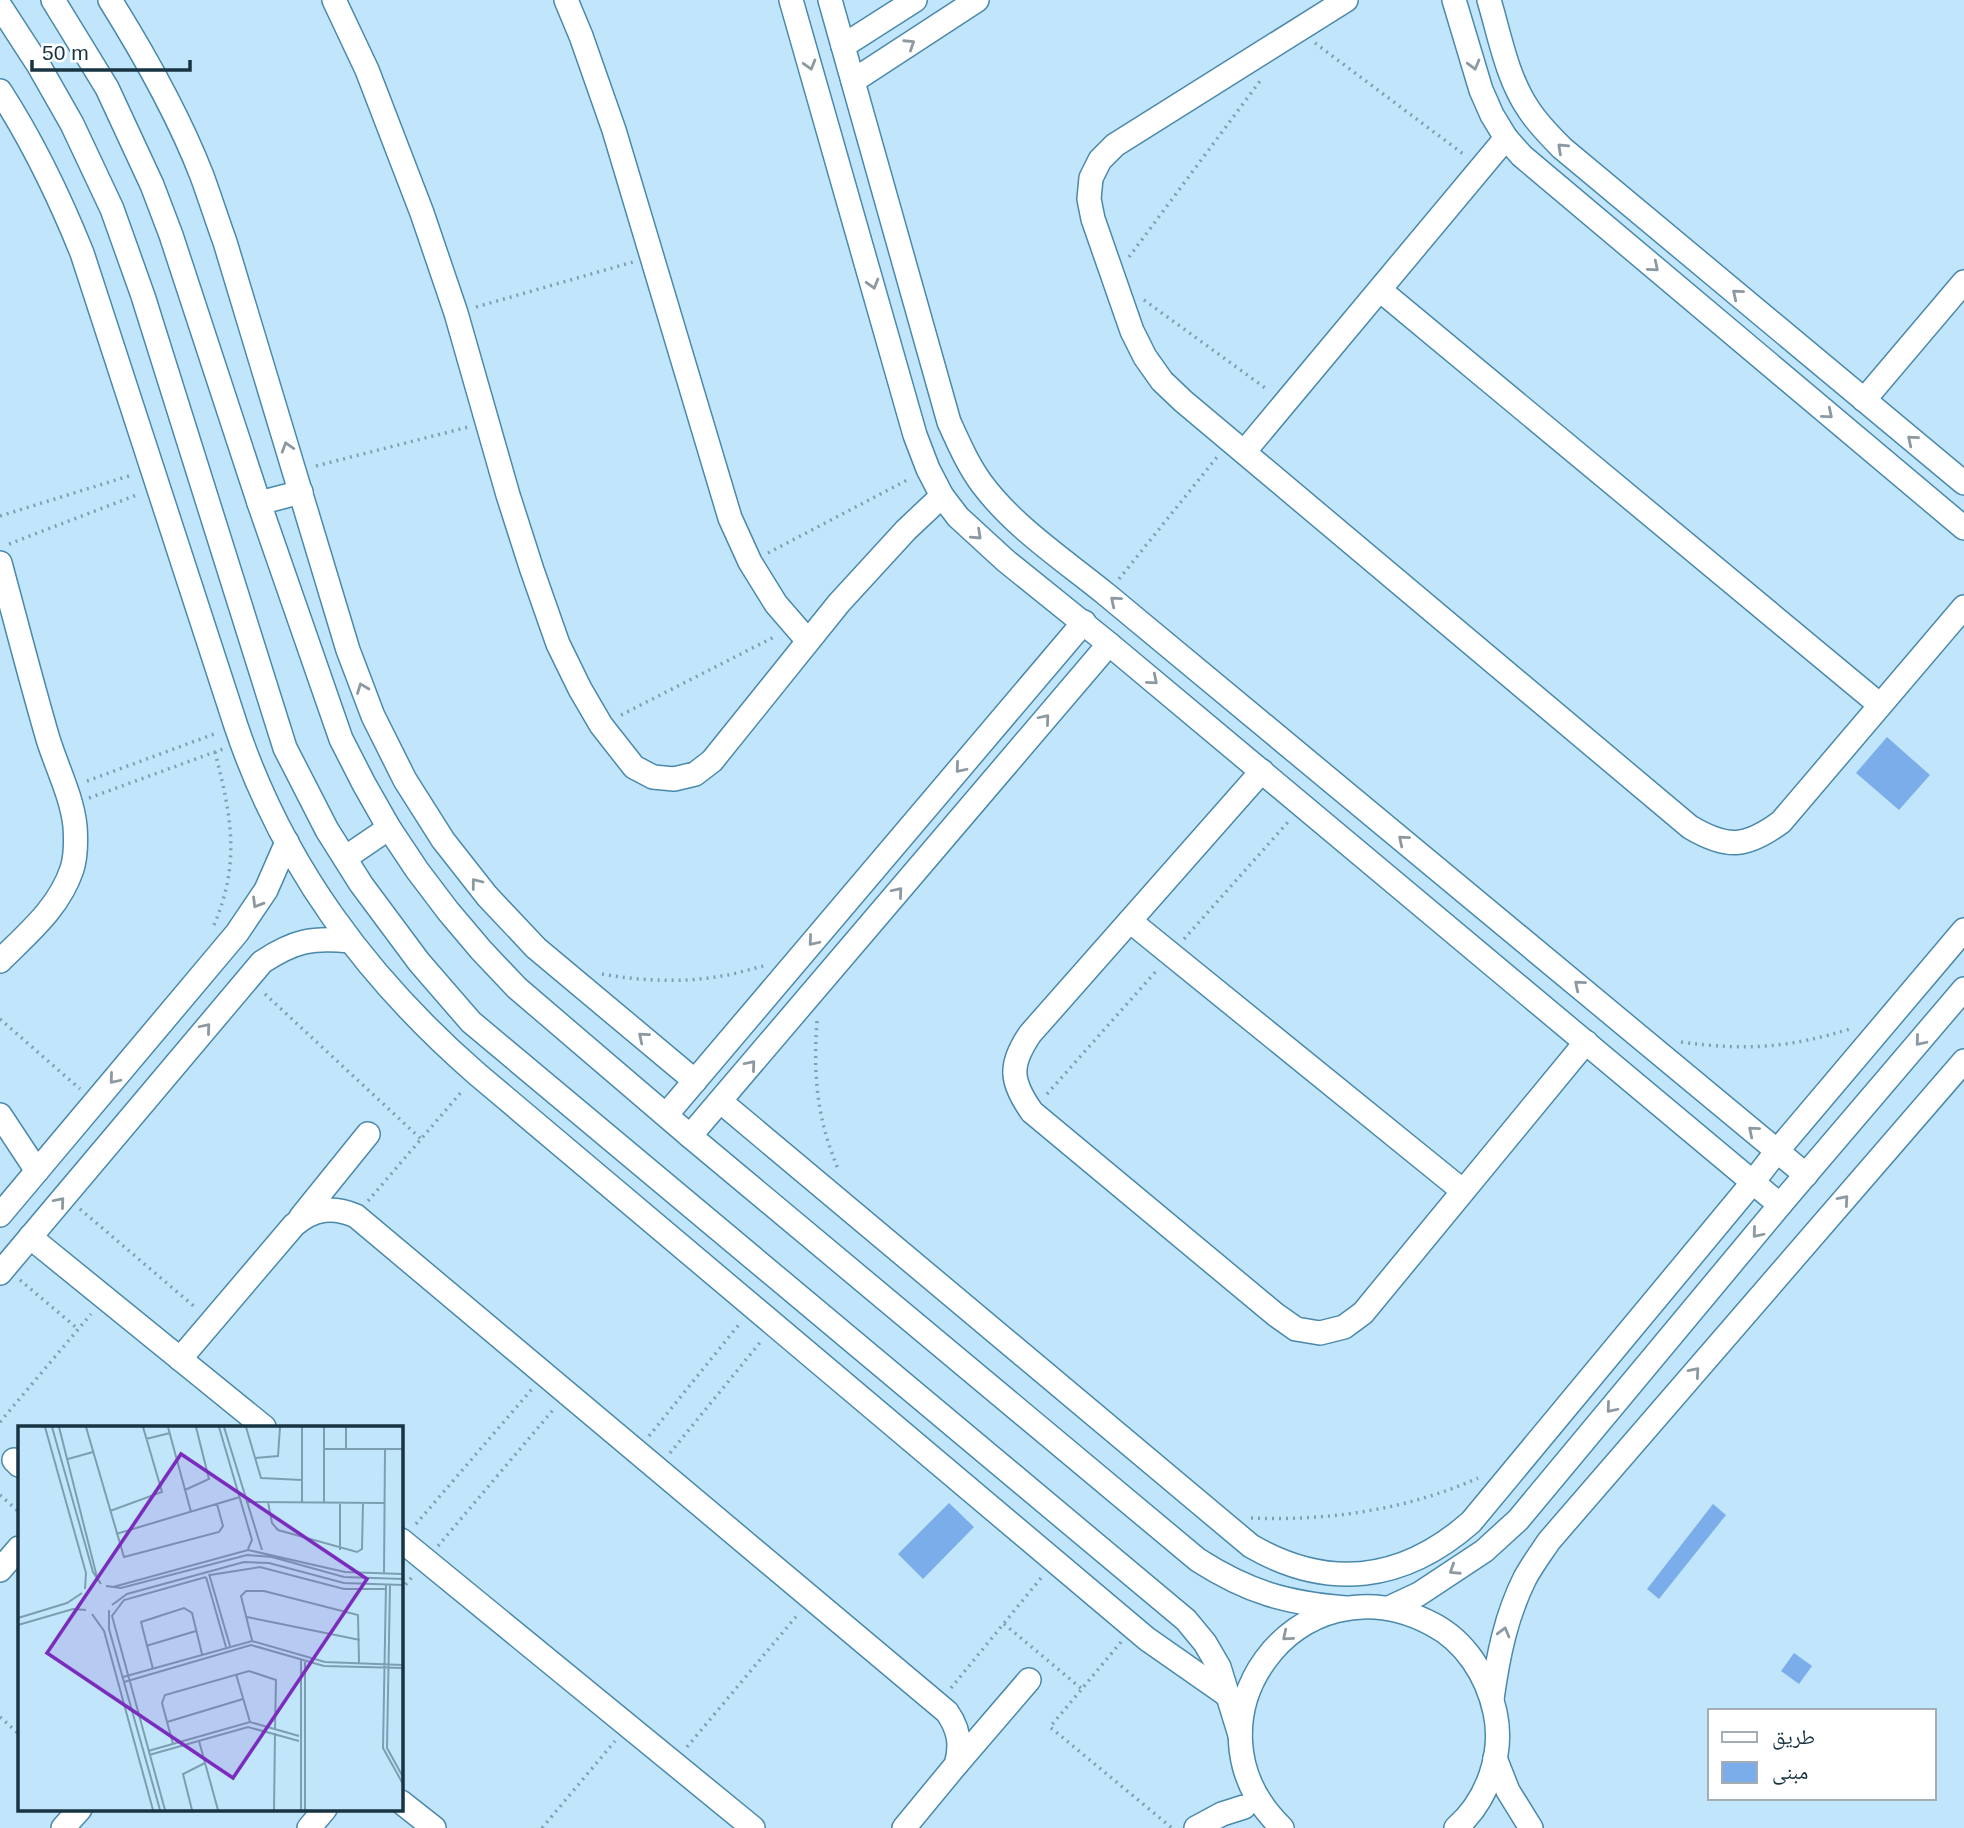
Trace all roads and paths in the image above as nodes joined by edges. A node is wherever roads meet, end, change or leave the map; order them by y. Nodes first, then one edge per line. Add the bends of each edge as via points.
1 (53, 0) edge
2 (110, 0) edge
3 (334, 0) edge
4 (566, 0) edge
5 (791, 0) edge
6 (830, 0) edge
7 (915, 0) edge
8 (977, 0) edge
9 (1346, 0) edge
10 (1454, 0) edge
11 (1489, 0) edge
12 (0, 6) edge
13 (1298, 30) junction
14 (843, 46) junction
15 (1265, 73) dead end
16 (853, 81) junction
17 (0, 91) edge
18 (1506, 138) junction
19 (1482, 168) junction
20 (1647, 219) junction
21 (1627, 245) junction
22 (652, 256) junction
23 (1113, 277) junction
24 (1964, 282) edge
25 (1380, 290) junction
26 (456, 313) junction
27 (1864, 400) junction
28 (1285, 403) junction
29 (487, 422) junction
30 (1237, 446) junction
31 (928, 469) junction
32 (156, 478) junction
33 (298, 482) junction
34 (1964, 484) edge
35 (942, 496) junction
36 (259, 503) junction
37 (0, 516) edge
38 (1964, 528) edge
39 (0, 547) edge
40 (750, 562) junction
41 (0, 563) edge
42 (1107, 595) junction
43 (1964, 607) edge
44 (1084, 622) junction
45 (802, 633) junction
46 (1109, 644) junction
47 (1212, 681) junction
48 (1880, 705) junction
49 (1188, 710) junction
50 (601, 725) junction
51 (238, 734) junction
52 (215, 752) junction
53 (1262, 771) junction
54 (68, 797) junction
55 (389, 828) junction
56 (287, 842) junction
57 (345, 858) junction
58 (1129, 921) junction
59 (212, 930) dead end
60 (1964, 930) edge
61 (350, 941) junction
62 (0, 961) edge
63 (765, 966) dead end
64 (593, 972) dead end
65 (248, 978) junction
66 (1964, 989) edge
67 (817, 1017) dead end
68 (0, 1019) edge
69 (1857, 1026) dead end
70 (1586, 1042) junction
71 (1676, 1042) dead end
72 (1964, 1061) edge
73 (477, 1074) junction
74 (695, 1081) junction
75 (720, 1101) junction
76 (95, 1102) junction
77 (0, 1115) edge
78 (666, 1115) junction
79 (368, 1134) dead end
80 (691, 1136) junction
81 (421, 1139) junction
82 (1777, 1151) junction
83 (37, 1171) junction
84 (1806, 1175) junction
85 (843, 1179) dead end
86 (1753, 1182) junction
87 (1463, 1191) junction
88 (65, 1196) junction
89 (1780, 1205) junction
90 (0, 1215) edge
91 (356, 1216) junction
92 (294, 1224) junction
93 (30, 1237) junction
94 (2, 1270) edge
95 (105, 1298) junction
96 (754, 1307) junction
97 (212, 1321) junction
98 (774, 1324) junction
99 (79, 1329) junction
100 (180, 1359) junction
101 (545, 1374) junction
102 (567, 1393) junction
103 (0, 1422) edge
104 (263, 1426) edge
105 (636, 1451) junction
106 (657, 1469) junction
107 (1484, 1476) dead end
108 (0, 1494) edge
109 (18, 1510) edge
110 (1247, 1518) dead end
111 (402, 1540) edge
112 (18, 1549) edge
113 (426, 1560) junction
114 (1055, 1561) junction
115 (0, 1570) edge
116 (402, 1589) edge
117 (812, 1598) junction
118 (1346, 1608) junction
119 (1389, 1608) junction
120 (1004, 1624) junction
121 (1133, 1627) junction
122 (1029, 1680) dead end
123 (1082, 1689) junction
124 (1230, 1696) junction
125 (1492, 1699) junction
126 (939, 1704) junction
127 (0, 1717) edge
128 (628, 1726) junction
129 (18, 1733) edge
130 (1240, 1735) junction
131 (1495, 1758) junction
132 (674, 1763) junction
133 (956, 1765) junction
134 (1247, 1777) junction
135 (402, 1803) edge
136 (78, 1811) edge
137 (323, 1811) edge
138 (1241, 1817) edge
139 (63, 1828) edge
140 (309, 1828) edge
141 (434, 1828) edge
142 (542, 1828) edge
143 (753, 1828) edge
144 (904, 1828) edge
145 (1172, 1828) edge
146 (1196, 1828) edge
147 (1282, 1828) edge
148 (1456, 1828) edge
149 (1531, 1828) edge

1 - 36 street via 107,88 152,185
33 -> 2 street via 202,176 162,90
3 - 26 street via 396,141
4 - 22 street via 614,130
5 -> 31 street
6 - 14 street
7 - 14 street
16 -> 8 street
9 - 13 street
10 -> 18 street via 1481,90
20 -> 11 street via 1562,148 1527,108 1510,71
12 - 57 street via 72,124 112,209 285,748
13 - 19 path
13 - 23 street via 1115,145 1100,160 1091,178 1089,199
14 - 16 street
15 - 23 path
16 - 42 street via 949,422 963,454 1004,510
17 - 32 street via 34,148 72,229
18 - 19 street
18 - 21 street
19 - 25 street
20 - 21 street
27 -> 20 street
21 -> 38 street
22 - 26 path
22 - 40 street via 730,517
23 - 28 path
23 - 30 street via 1132,331 1162,381
24 - 27 street
25 - 28 street
25 - 48 street
26 - 29 street
34 -> 27 street
28 - 30 street
29 - 33 path
29 - 50 street via 558,644
30 - 42 path
30 - 48 street via 1690,827 1712,840 1736,843 1761,837 1781,822
31 - 35 street
31 - 40 path
32 - 37 path
32 - 39 path
32 - 51 street
33 - 36 street
74 -> 33 street via 536,948 443,840 405,780 373,716 348,650
35 -> 44 street via 980,538
35 - 45 street
36 - 55 street via 341,739
40 - 45 street via 776,604
41 - 54 street
47 -> 42 street
43 - 48 street
44 - 46 street
44 -> 74 street
45 - 50 path
45 - 50 street via 712,761 695,774 653,777 634,767
46 -> 49 street
75 -> 46 street
47 - 49 street
82 -> 47 street
49 - 53 street
51 - 52 path
51 - 54 path
51 - 56 street
52 - 54 path
52 - 59 path via 227,801 231,858
53 - 58 street
53 - 70 street
54 - 62 street via 76,846 65,886 55,904
55 - 57 street
55 - 78 street via 448,911 517,988
56 - 61 street
56 -> 76 street via 266,890 237,933
57 - 124 street via 389,924 471,1022 1186,1620 1219,1667
58 - 87 street
58 - 87 street via 1018,1052 1014,1073 1019,1094 1032,1112 1276,1315 1297,1329 1320,1333 1344,1327 1363,1312
60 - 82 street
61 - 65 street via 304,941 262,961
61 - 73 street via 410,1011
63 - 64 path via 679,981
65 - 81 path
88 -> 65 street
66 -> 84 street
67 - 85 path via 814,1062 818,1106 829,1149
68 - 76 path
69 - 71 path via 1814,1040 1768,1047
70 - 86 street
70 - 87 street
125 -> 72 street via 1509,1615 1549,1541
73 - 81 path
73 - 96 street
74 - 78 street
75 - 80 street
75 - 86 street via 1251,1546 1289,1565 1330,1574 1372,1572 1415,1560 1436,1550 1471,1522
76 - 83 street
77 - 83 street
78 - 80 street
79 - 92 street
80 - 118 street via 1198,1560 1224,1577 1283,1600
81 - 91 path
82 - 84 street
82 - 86 street
83 - 90 street
84 - 89 street
86 - 89 street
93 -> 88 street
88 - 97 path
89 -> 119 street via 1518,1520 1484,1551
91 - 92 street via 323,1210
91 - 101 street
92 - 97 street
93 - 94 street
93 - 95 street
94 - 99 path
95 - 99 path
95 - 100 street
96 - 98 street
96 - 105 path
97 - 100 street
98 - 106 path
98 - 114 street
99 - 103 path
100 - 104 street
101 - 102 street
101 - 111 path
102 - 105 street
102 - 113 path
105 - 106 street
106 - 117 street
107 - 110 path via 1427,1497 1356,1514
108 - 109 path
111 - 113 street
112 - 115 street
113 - 116 path
113 - 128 street
114 - 120 path
114 - 121 street
117 - 126 street
117 - 132 path
118 - 119 street
118 -> 130 street via 1298,1626 1270,1652 1250,1685
119 - 125 street via 1442,1629 1464,1648
120 - 123 path
120 - 126 path
121 - 123 path
121 - 124 street
122 - 133 street
123 - 145 path via 1050,1727
124 - 130 street
125 - 131 street
126 - 133 street via 958,1732
127 - 129 path
128 - 132 street
128 - 142 path
130 - 134 street
131 - 148 street via 1478,1803
131 - 149 street via 1508,1791
132 - 143 street
133 - 144 street
134 - 138 street
134 - 147 street
135 - 141 street
136 - 139 street
137 - 140 street
138 - 146 street via 1222,1814

